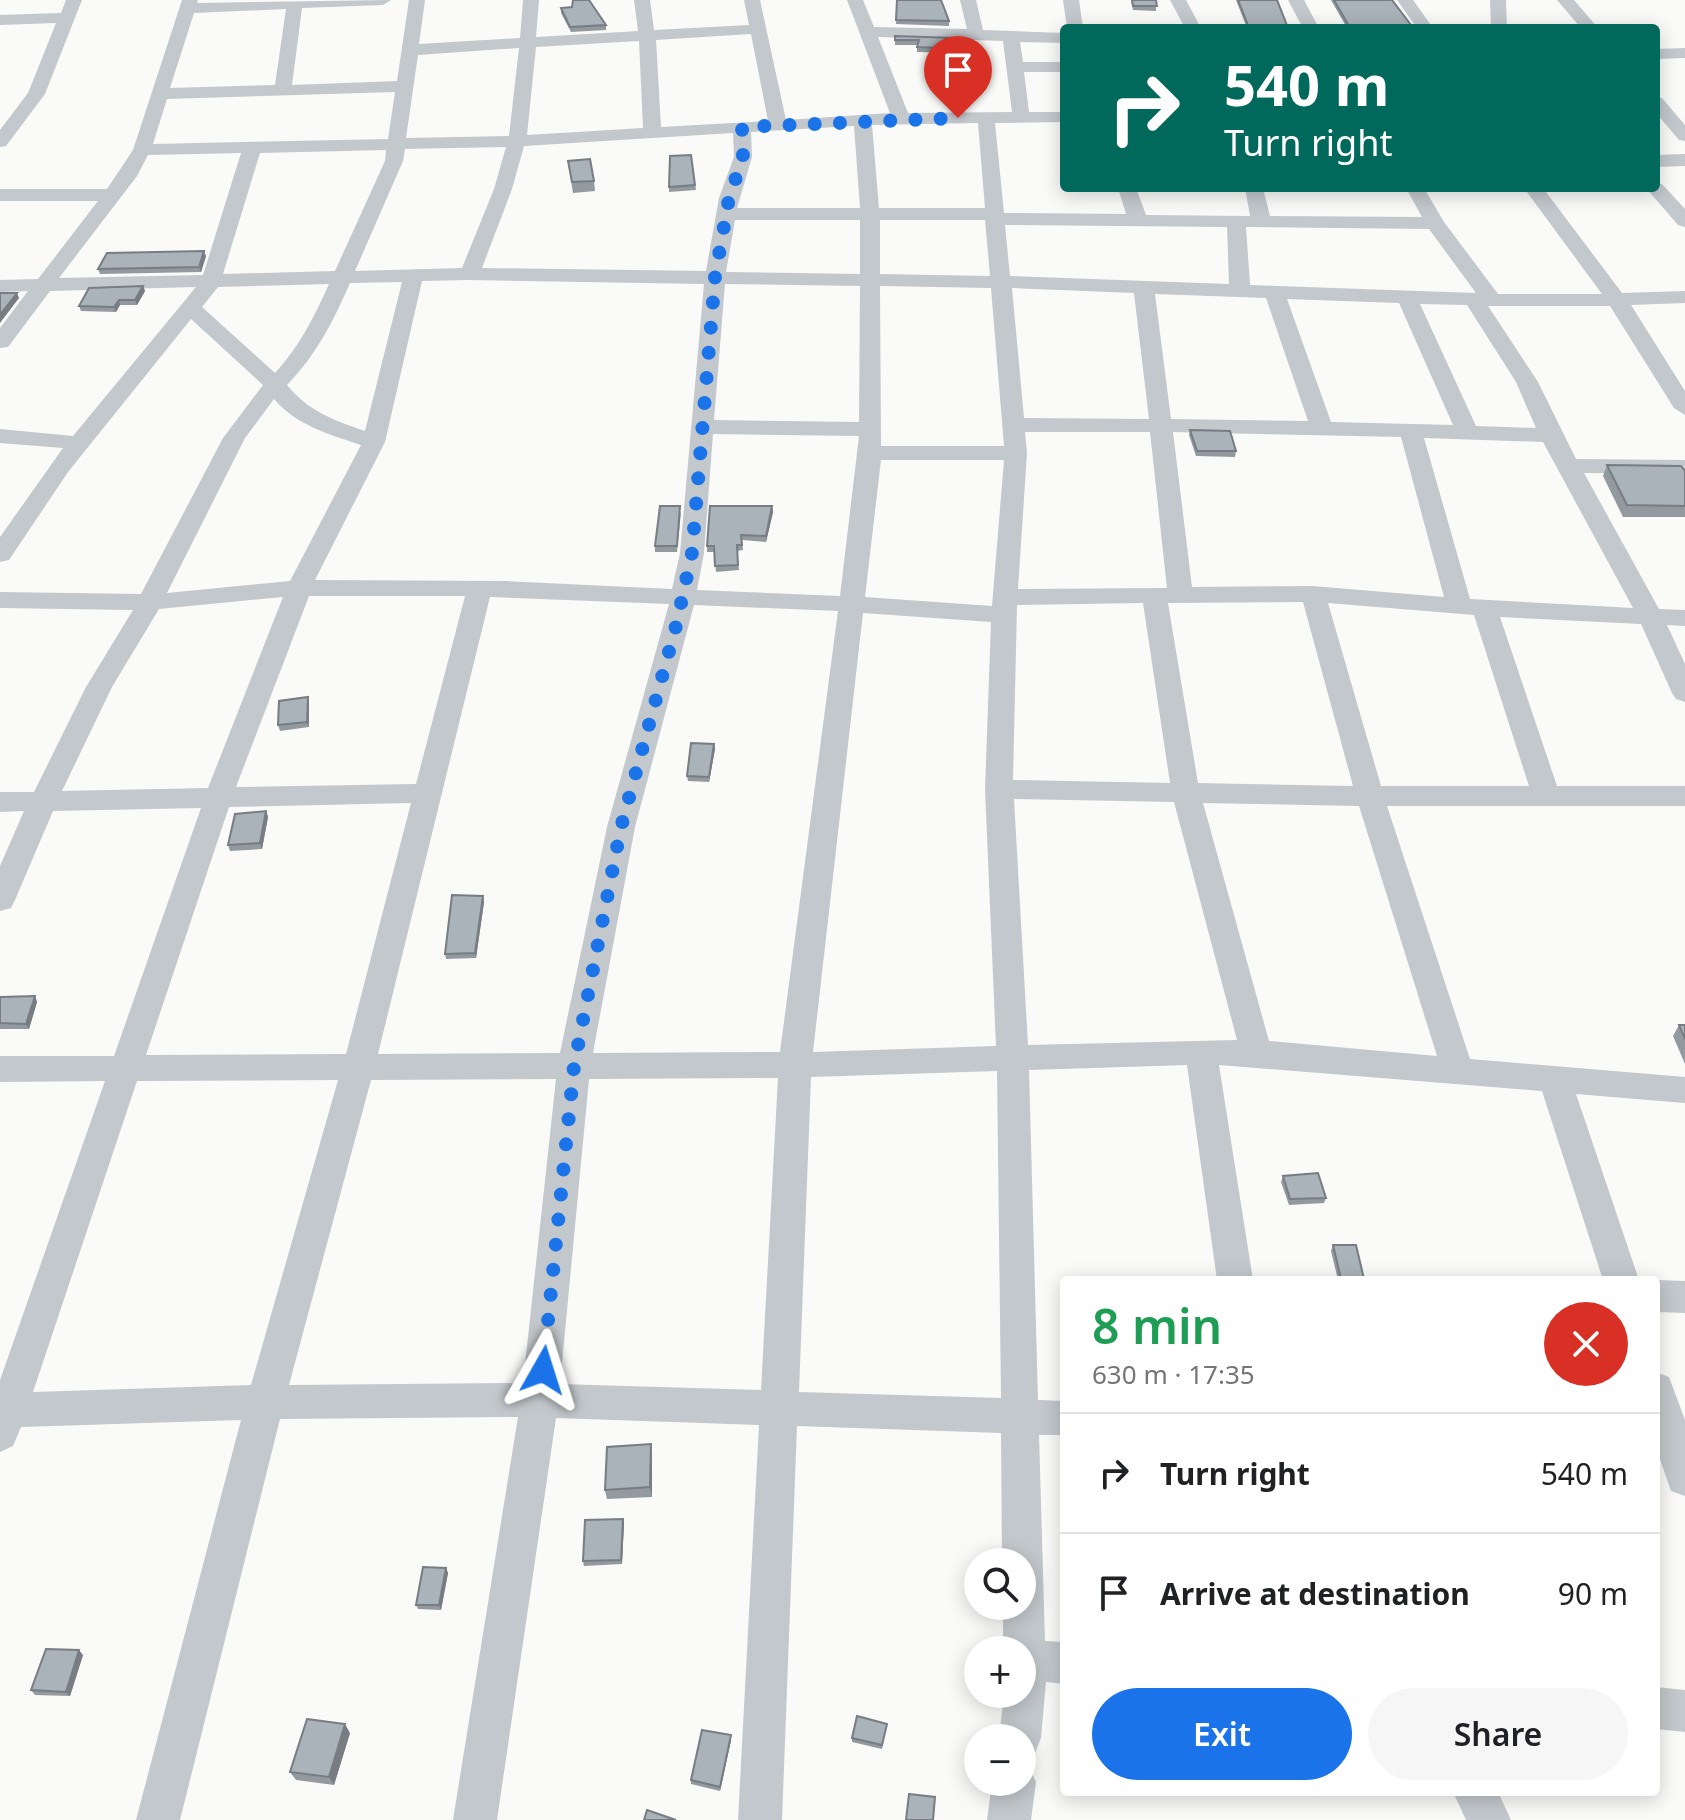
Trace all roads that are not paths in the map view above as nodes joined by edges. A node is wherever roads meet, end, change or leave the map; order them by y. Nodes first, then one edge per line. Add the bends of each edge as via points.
1 (74, 0) edge
2 (383, 0) edge
3 (417, 0) edge
4 (531, 0) edge
5 (642, 0) edge
6 (752, 0) edge
7 (855, 0) edge
8 (968, 0) edge
9 (1071, 0) edge
10 (1178, 0) edge
11 (1296, 0) edge
12 (1405, 0) edge
13 (1498, 0) edge
14 (1565, 0) edge
15 (294, 2) edge
16 (189, 4) edge
17 (65, 18) junction
18 (0, 20) edge
19 (1074, 24) edge
20 (1191, 24) edge
21 (1309, 24) edge
22 (1422, 24) edge
23 (1499, 24) edge
24 (1586, 24) edge
25 (757, 29) junction
26 (867, 32) junction
27 (976, 34) junction
28 (647, 36) junction
29 (1011, 37) junction
30 (1060, 38) edge
31 (527, 44) junction
32 (411, 50) junction
33 (1685, 53) edge
34 (1660, 54) edge
35 (1015, 67) junction
36 (1060, 67) edge
37 (406, 86) junction
38 (283, 90) junction
39 (161, 94) junction
40 (1660, 107) edge
41 (986, 117) junction
42 (1021, 117) junction
43 (1060, 117) edge
44 (901, 118) junction
45 (863, 121) junction
46 (778, 125) junction
47 (742, 127) junction
48 (652, 132) junction
49 (1685, 136) edge
50 (517, 141) junction
51 (0, 142) edge
52 (398, 145) junction
53 (252, 148) junction
54 (142, 150) junction
55 (1685, 160) edge
56 (1660, 161) edge
57 (1128, 192) edge
58 (1255, 192) edge
59 (1417, 192) edge
60 (1536, 192) edge
61 (1659, 192) edge
62 (0, 195) edge
63 (112, 195) junction
64 (727, 214) junction
65 (870, 214) junction
66 (994, 216) junction
67 (1138, 220) junction
68 (1236, 220) junction
69 (1261, 220) junction
70 (1685, 221) edge
71 (1435, 223) junction
72 (414, 274) junction
73 (470, 274) junction
74 (342, 277) junction
75 (715, 277) junction
76 (868, 279) junction
77 (211, 282) junction
78 (1001, 282) junction
79 (0, 286) edge
80 (41, 286) junction
81 (1144, 287) junction
82 (1240, 291) junction
83 (1274, 292) junction
84 (1685, 297) edge
85 (1407, 298) junction
86 (1617, 300) junction
87 (1483, 301) junction
88 (189, 306) junction
89 (0, 342) edge
90 (275, 385) junction
91 (1685, 408) edge
92 (1015, 425) junction
93 (1162, 426) junction
94 (704, 427) junction
95 (1322, 428) junction
96 (1410, 430) junction
97 (1467, 432) junction
98 (1551, 435) junction
99 (0, 436) edge
100 (870, 441) junction
101 (374, 442) junction
102 (78, 443) junction
103 (1016, 453) junction
104 (1567, 466) junction
105 (1685, 467) edge
106 (0, 555) edge
107 (299, 588) junction
108 (479, 591) junction
109 (1313, 594) junction
110 (1168, 596) junction
111 (683, 597) junction
112 (0, 600) edge
113 (150, 602) junction
114 (849, 604) junction
115 (1005, 606) junction
116 (1471, 607) junction
117 (1651, 617) junction
118 (1685, 618) edge
119 (1685, 693) edge
120 (999, 789) junction
121 (426, 793) junction
122 (1186, 793) junction
123 (1546, 795) junction
124 (1370, 796) junction
125 (1685, 796) edge
126 (218, 798) junction
127 (43, 801) junction
128 (0, 802) edge
129 (0, 900) edge
130 (1201, 1052) junction
131 (1256, 1053) junction
132 (1013, 1058) junction
133 (359, 1065) junction
134 (795, 1065) junction
135 (574, 1066) junction
136 (0, 1069) edge
137 (126, 1070) junction
138 (1458, 1070) junction
139 (1554, 1078) junction
140 (1685, 1090) edge
141 (1234, 1276) edge
142 (1620, 1276) edge
143 (1660, 1296) edge
144 (1685, 1297) edge
145 (540, 1400) junction
146 (265, 1402) junction
147 (1660, 1402) edge
148 (781, 1409) junction
149 (1019, 1417) junction
150 (3, 1418) edge
151 (1060, 1418) edge
152 (1671, 1436) edge
153 (1685, 1478) edge
154 (1044, 1662) edge
155 (1660, 1708) edge
156 (1685, 1711) edge
157 (1022, 1724) edge
158 (1012, 1796) edge
159 (1477, 1796) edge
160 (158, 1820) edge
161 (475, 1820) edge
162 (760, 1820) edge
163 (1009, 1820) edge
164 (1489, 1820) edge

1 - 17 street
2 - 15 street
3 - 32 street
4 - 31 street
5 - 28 street
6 - 25 street
7 - 26 street
8 - 27 street
9 - 19 street
10 - 20 street
11 - 21 street
12 - 22 street
13 - 23 street
14 - 24 street
15 - 16 street
15 - 38 street
16 - 39 street
17 - 18 street
17 - 51 street via 36,94
25 - 28 street
25 - 46 street
26 - 27 street
26 - 44 street
27 - 29 street
28 - 31 street
28 - 48 street
29 - 30 street
29 - 35 street
31 - 32 street
31 - 50 street
32 - 37 street
33 - 34 street
35 - 36 street
35 - 42 street
37 - 38 street
37 - 52 street
38 - 39 street
39 - 54 street
40 - 49 street
41 - 42 street
41 - 44 street
41 - 66 street
42 - 43 street
44 - 45 street
45 - 46 street
45 - 65 street
46 - 47 street
47 - 48 street
47 - 64 street via 743,157
48 - 50 street
50 - 52 street
50 - 73 street
52 - 53 street
52 - 74 street
53 - 54 street
53 - 77 street
54 - 63 street
55 - 56 street
57 - 67 street
58 - 69 street
59 - 71 street
60 - 86 street
61 - 70 street
62 - 63 street
63 - 80 street
64 - 65 street
64 - 75 street
65 - 66 street
65 - 76 street
66 - 67 street
66 - 78 street
67 - 68 street
68 - 69 street
68 - 82 street
69 - 71 street
71 - 87 street
72 - 73 street
72 - 74 street
72 - 101 street
73 - 75 street
74 - 77 street
74 - 90 street via 312,342
75 - 76 street
75 - 94 street
76 - 78 street
76 - 100 street
77 - 80 street
77 - 88 street
78 - 81 street
78 - 92 street
79 - 80 street
80 - 89 street
81 - 82 street
81 - 93 street
82 - 83 street
83 - 85 street
83 - 95 street
84 - 86 street
85 - 87 street
85 - 97 street
86 - 87 street
86 - 91 street
87 - 98 street
88 - 90 street
88 - 102 street
90 - 101 street via 312,420
90 - 113 street via 234,438
92 - 93 street
92 - 103 street
93 - 95 street
93 - 110 street
94 - 100 street
94 - 111 street
95 - 96 street
96 - 97 street
96 - 116 street
97 - 98 street
98 - 104 street
99 - 102 street
100 - 103 street
100 - 114 street
101 - 107 street
102 - 106 street
103 - 115 street
104 - 105 street
104 - 117 street
107 - 108 street
107 - 113 street
107 - 126 street
108 - 111 street
108 - 121 street
109 - 110 street
109 - 116 street
109 - 124 street
110 - 115 street
110 - 122 street
111 - 114 street
111 - 135 street via 621,827
112 - 113 street
113 - 127 street via 99,687
114 - 115 street
114 - 134 street
115 - 120 street
116 - 117 street
116 - 123 street
117 - 118 street
117 - 119 street
120 - 122 street
120 - 132 street
121 - 126 street
121 - 133 street
122 - 124 street
122 - 131 street
123 - 124 street
123 - 125 street
124 - 138 street
126 - 127 street
126 - 137 street
127 - 128 street
127 - 129 street
130 - 131 street
130 - 132 street
130 - 141 street
131 - 138 street
132 - 134 street
132 - 149 street
133 - 135 street
133 - 137 street
133 - 146 street
134 - 135 street
134 - 148 street
135 - 145 street
136 - 137 street
137 - 150 street
138 - 139 street
139 - 140 street
139 - 142 street
143 - 144 street
145 - 146 street
145 - 148 street
145 - 161 street
146 - 150 street
146 - 160 street
147 - 152 street
148 - 149 street
148 - 162 street
149 - 151 street
149 - 154 street
152 - 153 street
154 - 157 street via 1025,1699
155 - 156 street
158 - 163 street
159 - 164 street

